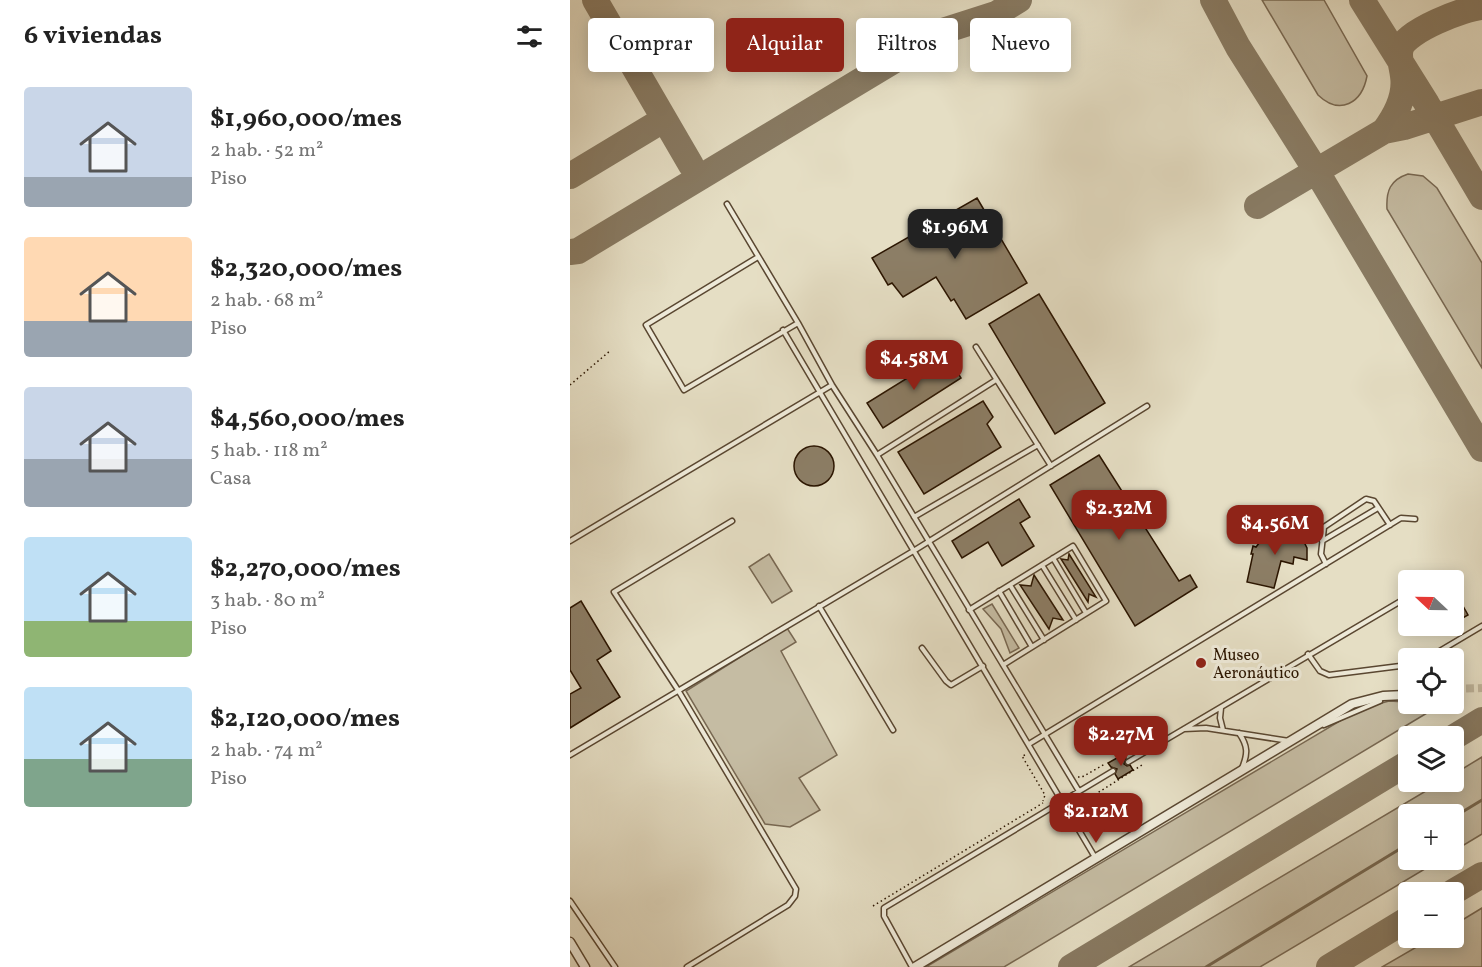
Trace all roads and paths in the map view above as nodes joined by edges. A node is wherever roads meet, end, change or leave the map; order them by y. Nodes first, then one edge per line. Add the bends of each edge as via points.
1 (727, 204) dead end
2 (758, 257) junction
3 (798, 322) junction
4 (783, 330) junction
5 (976, 347) dead end
6 (610, 350) dead end
7 (996, 380) junction
8 (570, 385) edge
9 (832, 385) junction
10 (820, 393) junction
11 (1147, 406) dead end
12 (1038, 445) junction
13 (877, 455) junction
14 (1051, 466) junction
15 (1378, 508) junction
16 (914, 517) junction
17 (1415, 519) dead end
18 (732, 521) dead end
19 (1390, 525) junction
20 (570, 541) edge
21 (928, 541) junction
22 (1322, 541) junction
23 (915, 550) junction
24 (1053, 558) junction
25 (1326, 564) junction
26 (1042, 565) junction
27 (1010, 585) junction
28 (999, 591) junction
29 (1398, 603) edge
30 (819, 606) junction
31 (969, 610) junction
32 (1086, 613) junction
33 (1076, 620) junction
34 (1482, 626) edge
35 (1044, 640) junction
36 (1032, 647) junction
37 (922, 648) dead end
38 (1445, 648) edge
39 (1308, 654) junction
40 (1003, 665) junction
41 (983, 666) junction
42 (1398, 667) edge
43 (678, 690) junction
44 (1398, 695) edge
45 (1221, 707) junction
46 (892, 730) dead end
47 (1180, 730) junction
48 (1223, 730) junction
49 (1239, 732) junction
50 (1044, 735) junction
51 (1289, 741) junction
52 (1029, 744) junction
53 (570, 755) edge
54 (1128, 762) dead end
55 (1113, 771) dead end
56 (1240, 771) junction
57 (1079, 791) junction
58 (1062, 801) junction
59 (1089, 808) dead end
60 (1097, 860) junction
61 (570, 901) edge
62 (570, 942) edge
63 (585, 967) edge
64 (615, 967) edge
65 (687, 967) edge
66 (914, 967) edge

1 - 2 lane
2 - 3 lane
2 - 4 lane via 645,325 684,390
3 - 4 lane
3 - 9 lane
4 - 10 lane
5 - 7 lane
6 - 8 path
7 - 12 lane
7 - 13 lane
9 - 10 lane
9 - 13 lane
10 - 20 lane
10 - 23 lane
11 - 14 lane
12 - 14 lane
12 - 16 lane
13 - 16 lane
14 - 21 lane
15 - 19 lane
15 - 22 lane
15 - 22 lane via 1374,501 1366,499 1327,524
16 - 21 lane
17 - 19 lane via 1404,517
18 - 43 lane via 614,592
19 - 25 lane
21 - 23 lane
21 - 31 lane
22 - 25 lane via 1321,554
23 - 30 lane
23 - 41 lane
24 - 26 lane
24 - 32 lane
24 - 32 lane via 1073,546 1106,601
25 - 50 lane
26 - 27 lane
26 - 33 lane
27 - 28 lane
27 - 35 lane
28 - 31 lane
28 - 36 lane
29 - 39 lane
30 - 43 lane
30 - 46 lane
31 - 40 lane
32 - 33 lane
33 - 35 lane
34 - 38 lane
35 - 36 lane
36 - 40 lane
37 - 41 lane via 951,685
39 - 42 lane via 1320,671 1329,675
39 - 45 lane
40 - 50 lane
41 - 52 lane
43 - 53 lane
43 - 65 lane via 796,892 788,905
44 - 51 street via 1352,704
45 - 47 lane
45 - 48 lane
47 - 48 lane
47 - 54 lane
48 - 49 lane
49 - 51 lane
49 - 56 lane via 1247,752
50 - 52 lane
50 - 57 lane
51 - 56 street
52 - 58 lane
55 - 57 lane
56 - 60 street
57 - 58 lane
57 - 59 lane
58 - 60 lane
58 - 66 lane via 884,908 884,916
60 - 66 street
61 - 64 lane
62 - 63 street

